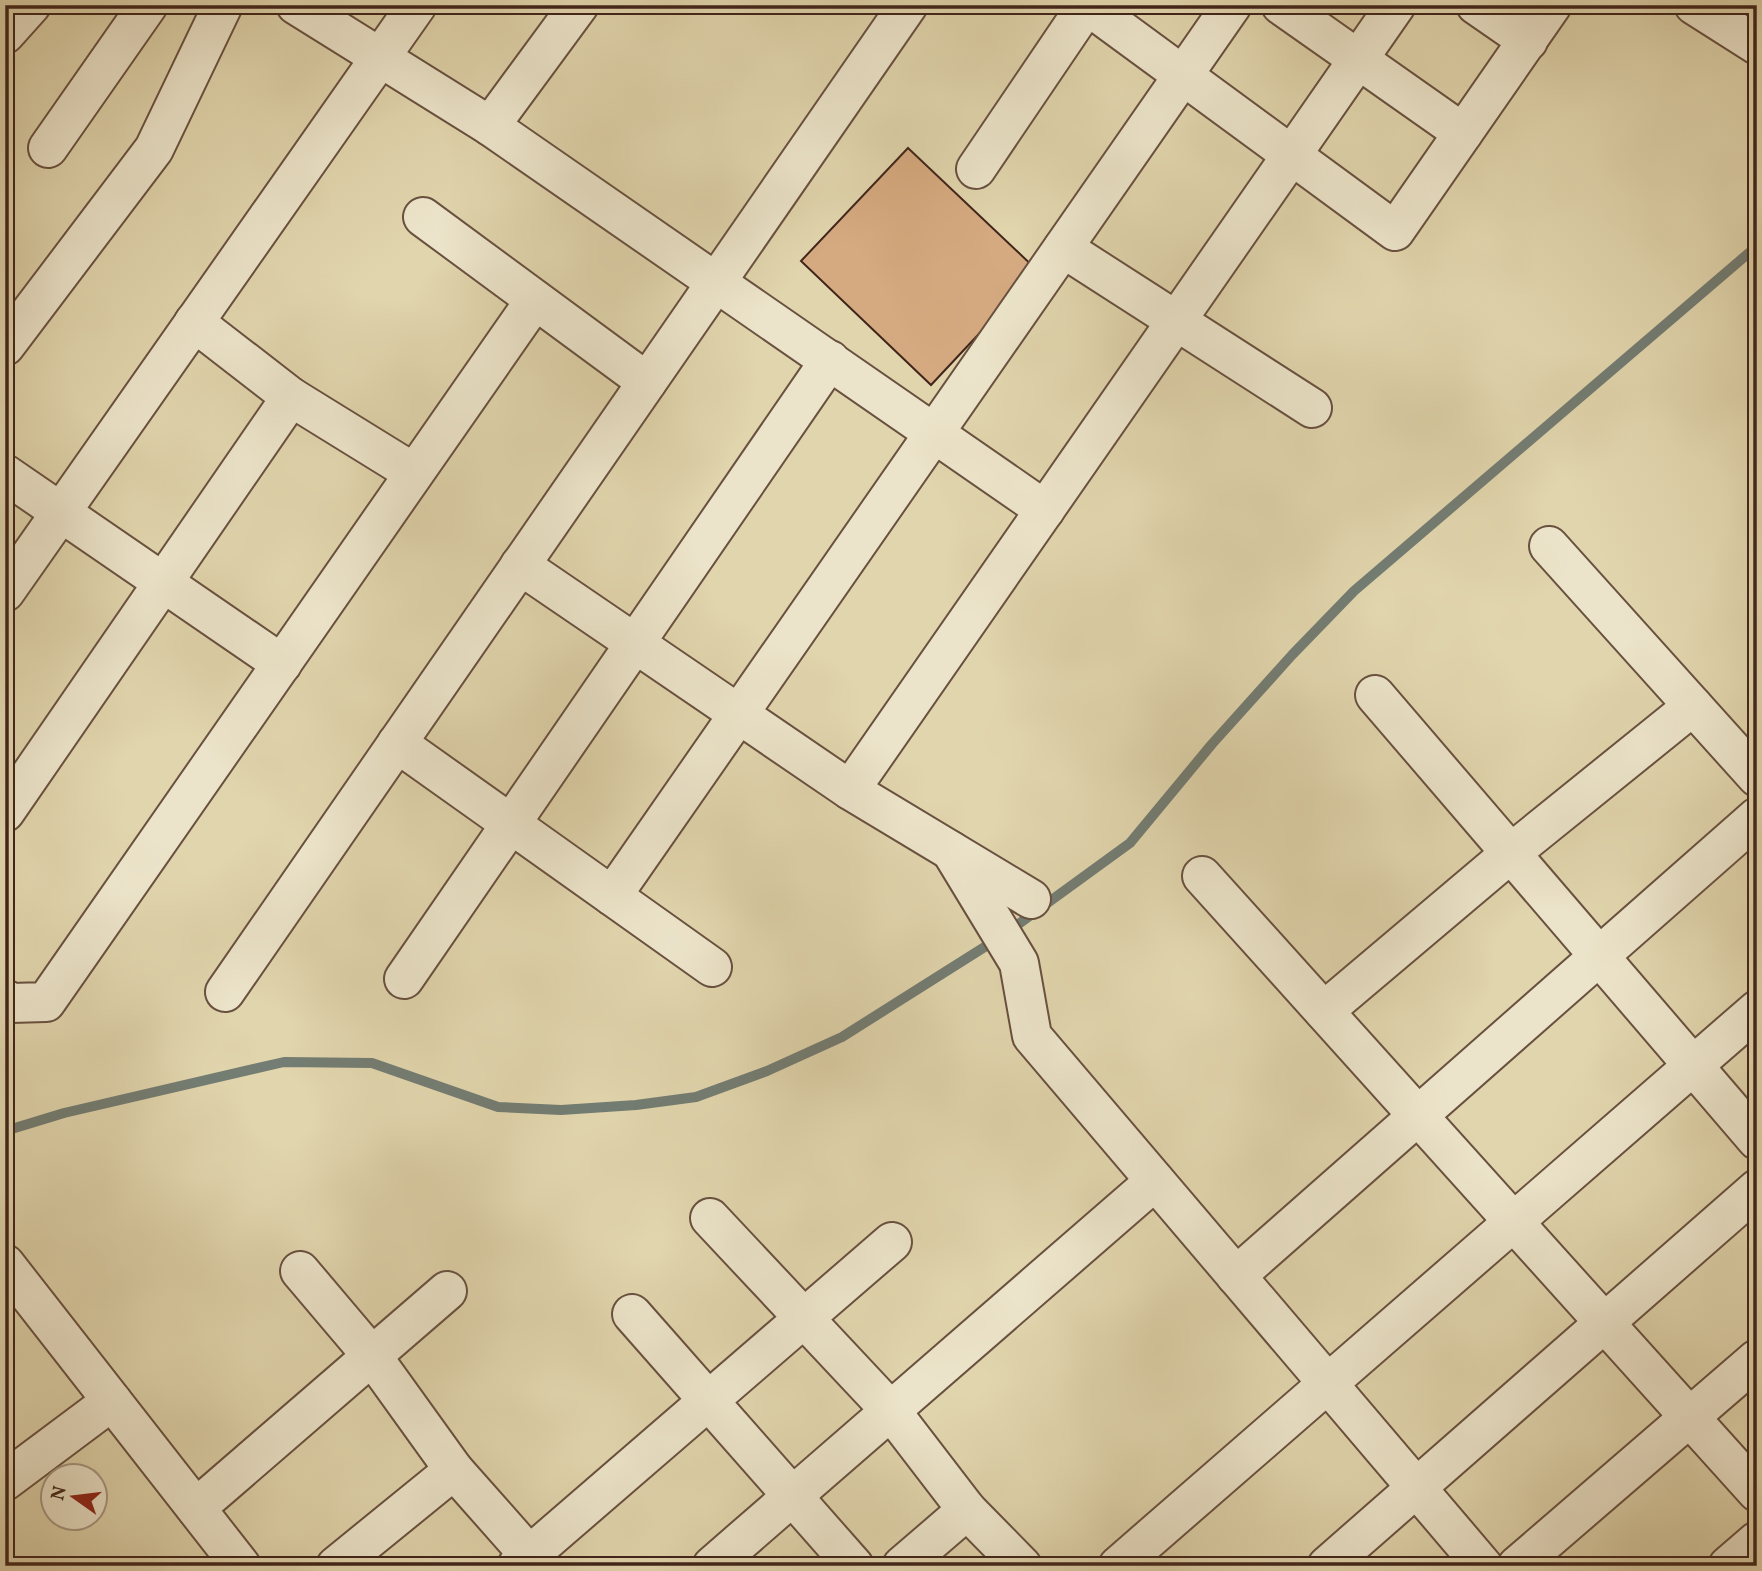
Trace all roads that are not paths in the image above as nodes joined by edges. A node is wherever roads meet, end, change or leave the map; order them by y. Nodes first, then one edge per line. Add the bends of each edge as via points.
1 (32, 5) edge
2 (148, 5) edge
3 (223, 5) edge
4 (296, 5) edge
5 (417, 5) edge
6 (579, 5) edge
7 (908, 5) edge
8 (1087, 5) edge
9 (1232, 5) edge
10 (1281, 5) edge
11 (1396, 5) edge
12 (1476, 5) edge
13 (1552, 5) edge
14 (1704, 8) edge
15 (5, 34) edge
16 (1528, 41) junction
17 (1757, 45) edge
18 (380, 57) junction
19 (1358, 59) junction
20 (1182, 76) junction
21 (489, 126) junction
22 (1463, 134) junction
23 (48, 148) dead end
24 (1291, 155) junction
25 (976, 169) dead end
26 (423, 218) dead end
27 (1063, 248) junction
28 (717, 281) junction
29 (535, 300) junction
30 (1176, 320) junction
31 (194, 322) junction
32 (5, 346) edge
33 (830, 360) junction
34 (647, 382) junction
35 (291, 397) junction
36 (1312, 408) dead end
37 (935, 432) junction
38 (5, 474) edge
39 (414, 474) junction
40 (1045, 510) junction
41 (60, 514) junction
42 (1549, 546) dead end
43 (520, 565) junction
44 (163, 583) junction
45 (5, 592) edge
46 (635, 643) junction
47 (282, 664) junction
48 (1375, 695) dead end
49 (1693, 706) junction
50 (738, 713) junction
51 (397, 743) junction
52 (1757, 777) edge
53 (850, 790) junction
54 (5, 812) edge
55 (1757, 817) edge
56 (511, 824) junction
57 (951, 851) junction
58 (1511, 853) junction
59 (1202, 876) dead end
60 (612, 896) junction
61 (1031, 899) dead end
62 (1598, 955) junction
63 (712, 967) dead end
64 (404, 979) dead end
65 (225, 992) dead end
66 (5, 999) edge
67 (1757, 1010) edge
68 (1324, 1011) junction
69 (1693, 1065) junction
70 (1418, 1116) junction
71 (1757, 1140) edge
72 (1155, 1181) junction
73 (1757, 1189) edge
74 (710, 1218) dead end
75 (1513, 1222) junction
76 (892, 1242) dead end
77 (5, 1264) edge
78 (300, 1271) dead end
79 (1236, 1276) junction
80 (447, 1291) dead end
81 (632, 1314) dead end
82 (804, 1318) junction
83 (1604, 1322) junction
84 (372, 1356) junction
85 (1757, 1359) edge
86 (1327, 1384) junction
87 (708, 1400) junction
88 (112, 1401) junction
89 (891, 1411) junction
90 (1689, 1417) junction
91 (454, 1470) junction
92 (5, 1481) edge
93 (1415, 1489) junction
94 (1757, 1492) edge
95 (793, 1495) junction
96 (196, 1508) junction
97 (967, 1510) junction
98 (1757, 1541) edge
99 (528, 1562) edge
100 (240, 1566) edge
101 (336, 1566) edge
102 (712, 1566) edge
103 (854, 1566) edge
104 (902, 1566) edge
105 (1022, 1566) edge
106 (1118, 1566) edge
107 (1327, 1566) edge
108 (1483, 1566) edge
109 (1517, 1566) edge
110 (1728, 1566) edge

1 - 15 street
2 - 23 street
3 - 32 street via 154,149
4 - 18 street
5 - 18 street
6 - 21 street
7 - 28 street
8 - 20 street
8 - 25 street
9 - 20 street
10 - 19 street
11 - 19 street
12 - 16 street
13 - 16 street
14 - 17 street
16 - 22 street
18 - 21 street
18 - 31 street
19 - 22 street
19 - 24 street
20 - 24 street
20 - 27 street
21 - 28 street
22 - 24 street via 1395,231
24 - 30 street
26 - 29 street
27 - 30 street
27 - 37 street
28 - 33 street
28 - 34 street
29 - 34 street
29 - 39 street
30 - 36 street
30 - 40 street
31 - 35 street
31 - 41 street
33 - 37 street
33 - 46 street
34 - 43 street
35 - 39 street
35 - 44 street
37 - 40 street
37 - 50 street
38 - 41 street
39 - 47 street
40 - 53 street
41 - 44 street
41 - 45 street
42 - 49 street
43 - 46 street
43 - 51 street
44 - 47 street
44 - 54 street
46 - 50 street
46 - 56 street
47 - 66 street via 46,1002 11,1003
48 - 58 street
49 - 52 street
49 - 58 street
50 - 53 street
50 - 60 street
51 - 56 street
51 - 65 street
53 - 57 street
55 - 62 street
56 - 60 street
56 - 64 street
57 - 61 street
57 - 72 street via 1019,964 1032,1036
58 - 62 street
58 - 68 street
59 - 68 street
60 - 63 street
62 - 69 street
62 - 70 street
67 - 69 street
68 - 70 street
69 - 71 street
69 - 75 street
70 - 75 street
70 - 79 street
72 - 79 street
72 - 89 street
73 - 83 street
74 - 82 street
75 - 83 street
75 - 86 street
76 - 82 street
77 - 88 street
78 - 84 street
79 - 86 street
80 - 84 street
81 - 87 street
82 - 87 street
82 - 89 street
83 - 90 street
83 - 93 street
84 - 91 street
84 - 96 street
85 - 90 street
86 - 93 street
86 - 106 street
87 - 95 street
87 - 99 street
88 - 92 street
88 - 96 street
89 - 95 street
89 - 97 street
90 - 94 street
90 - 109 street
91 - 99 street
91 - 101 street
93 - 107 street
93 - 108 street
95 - 102 street
95 - 103 street
96 - 100 street
97 - 104 street
97 - 105 street
98 - 110 street

